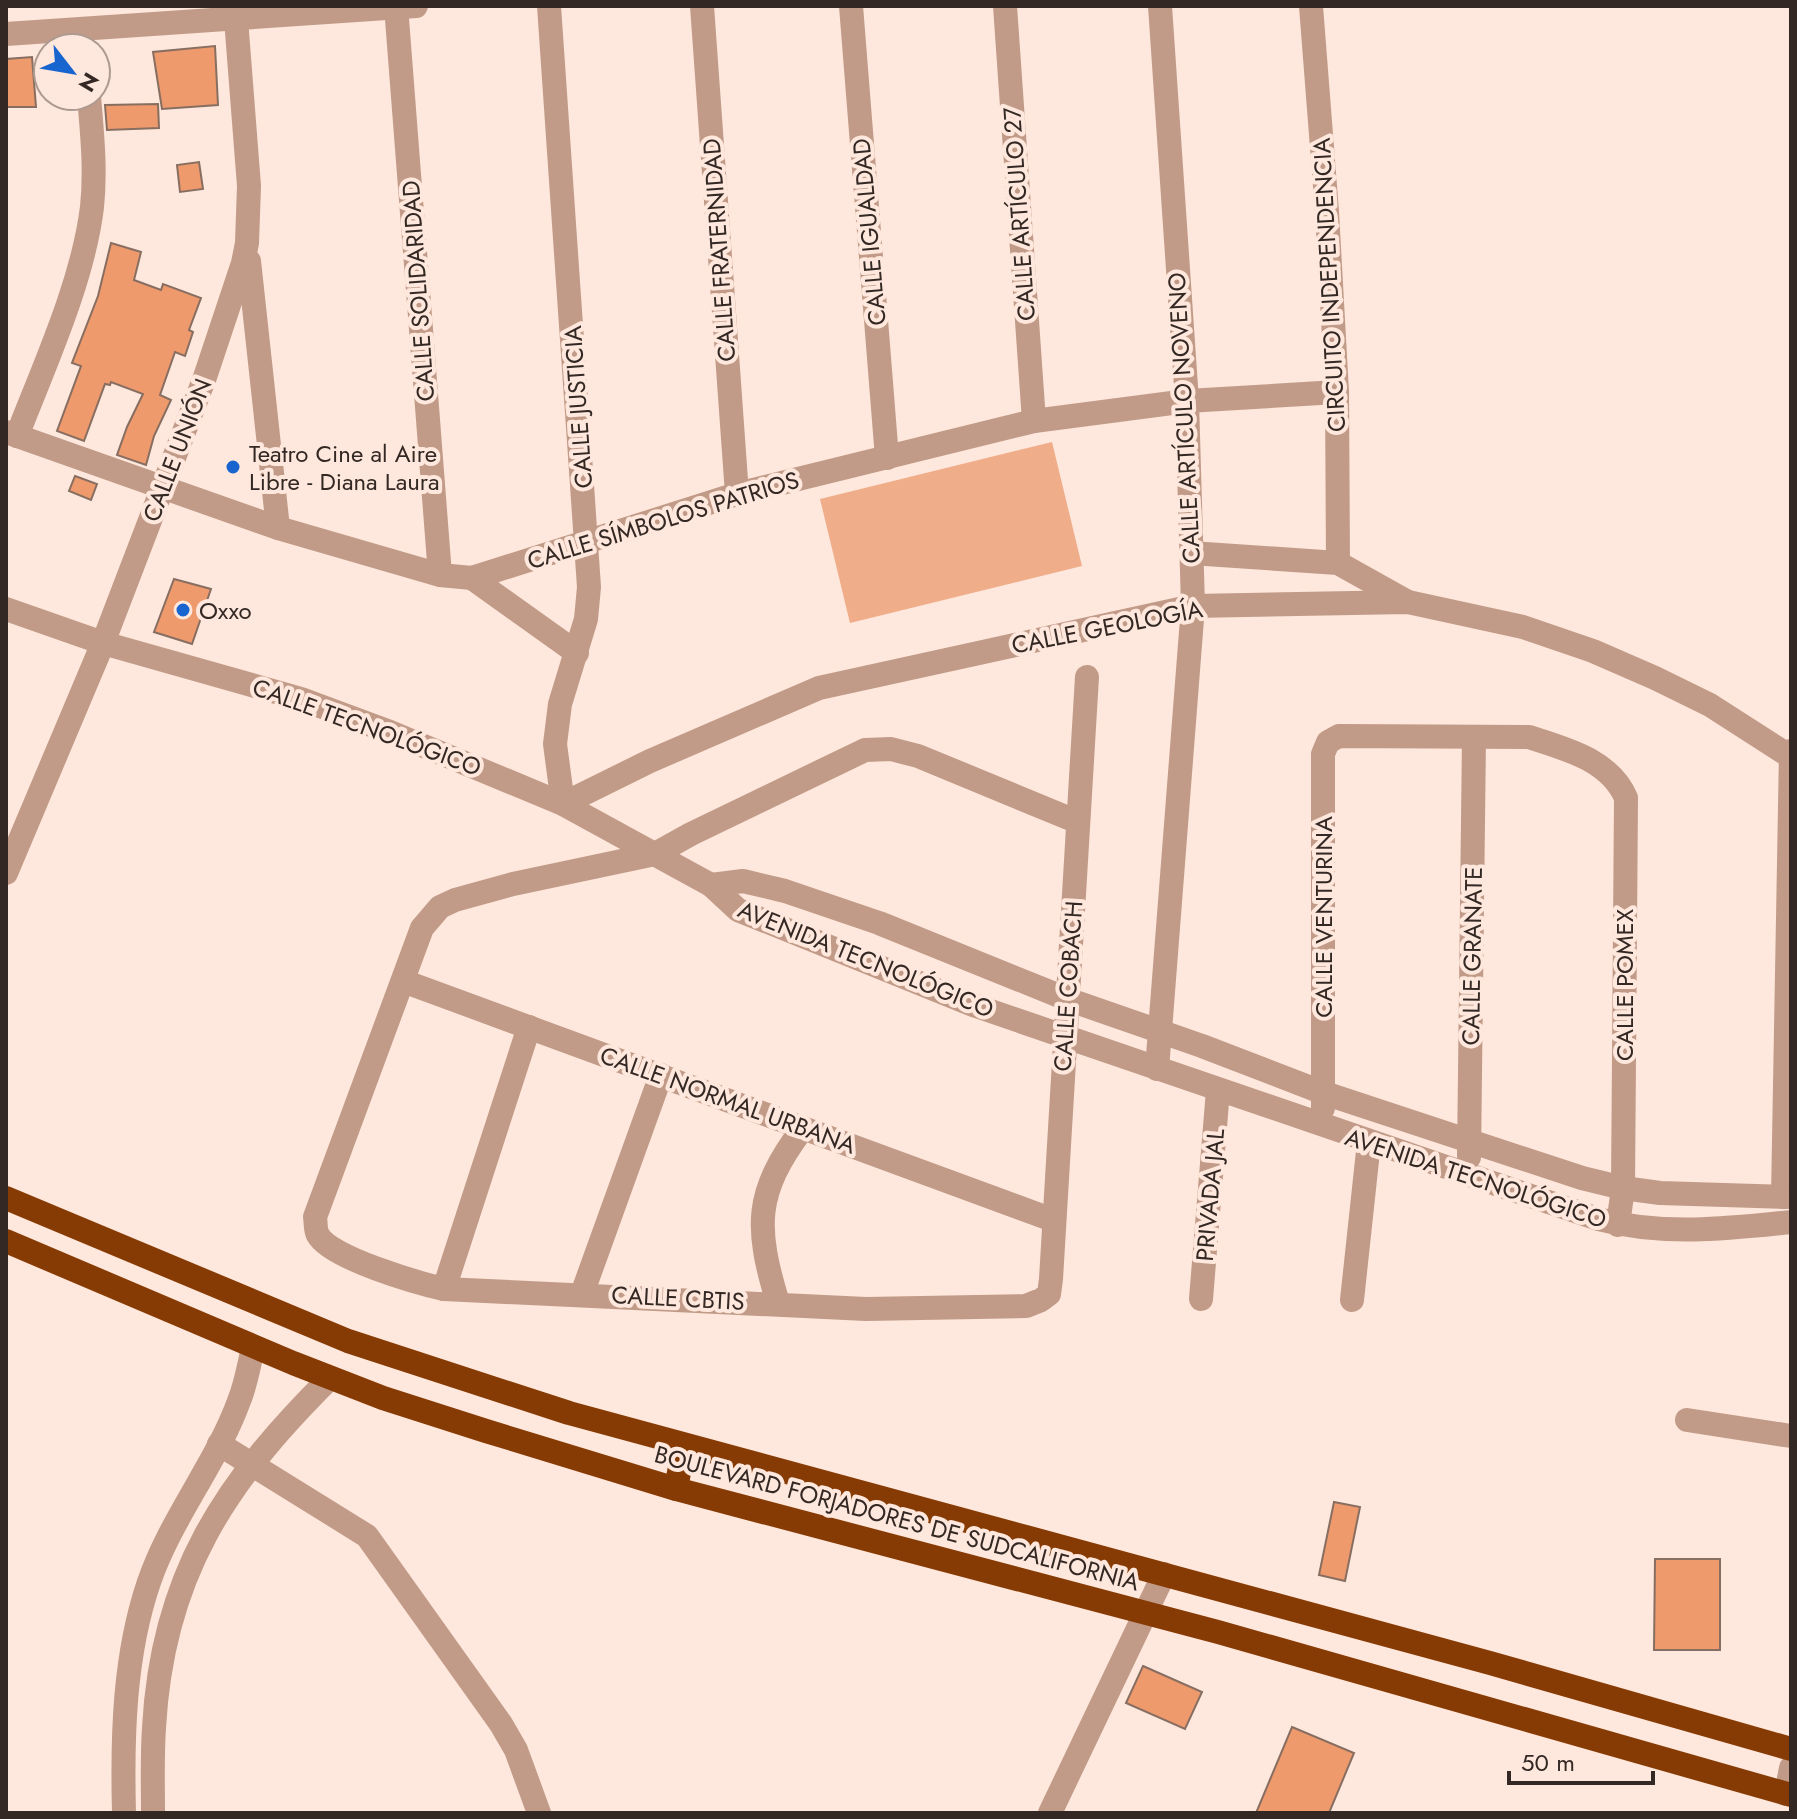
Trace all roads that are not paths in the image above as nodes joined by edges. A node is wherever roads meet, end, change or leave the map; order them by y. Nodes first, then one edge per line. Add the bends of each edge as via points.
1 (403, 6) edge
2 (549, 6) edge
3 (702, 6) edge
4 (851, 6) edge
5 (1005, 6) edge
6 (1160, 6) edge
7 (1311, 6) edge
8 (235, 12) edge
9 (112, 33) edge
10 (6, 34) edge
11 (32, 35) edge
12 (90, 112) edge
13 (247, 243) junction
14 (1337, 392) junction
15 (1187, 401) junction
16 (1034, 421) junction
17 (12, 434) edge
18 (887, 458) junction
19 (163, 488) junction
20 (737, 494) junction
21 (278, 528) junction
22 (587, 540) junction
23 (1191, 553) junction
24 (1338, 563) junction
25 (440, 575) junction
26 (472, 578) junction
27 (1408, 602) junction
28 (1193, 606) junction
29 (6, 609) edge
30 (103, 643) junction
31 (577, 653) junction
32 (1087, 677) dead end
33 (1474, 737) junction
34 (1791, 755) edge
35 (563, 804) junction
36 (1078, 822) junction
37 (655, 854) junction
38 (6, 873) edge
39 (711, 885) junction
40 (403, 981) junction
41 (1067, 999) junction
42 (529, 1027) junction
43 (1161, 1034) junction
44 (1064, 1038) junction
45 (1157, 1069) junction
46 (661, 1075) junction
47 (1218, 1090) junction
48 (1324, 1093) junction
49 (1321, 1126) junction
50 (803, 1128) junction
51 (1369, 1142) junction
52 (1470, 1142) junction
53 (1467, 1175) junction
54 (1623, 1188) junction
55 (1787, 1197) edge
56 (6, 1198) edge
57 (1053, 1220) junction
58 (1791, 1222) edge
59 (1618, 1225) junction
60 (6, 1241) edge
61 (444, 1289) junction
62 (582, 1294) junction
63 (1049, 1294) joint
64 (1201, 1299) dead end
65 (1352, 1300) dead end
66 (778, 1303) junction
67 (253, 1348) junction
68 (330, 1378) junction
69 (1687, 1420) dead end
70 (1791, 1436) edge
71 (219, 1444) junction
72 (684, 1445) junction
73 (251, 1464) junction
74 (676, 1489) junction
75 (1164, 1574) junction
76 (1146, 1613) junction
77 (124, 1745) junction
78 (153, 1745) junction
79 (1791, 1749) edge
80 (1791, 1768) edge
81 (1788, 1795) edge
82 (124, 1813) edge
83 (153, 1813) edge
84 (539, 1813) edge
85 (1050, 1813) edge

1 - 8 street
1 - 25 street, CALLE SOLIDARIDAD
2 - 22 street, CALLE JUSTICIA
3 - 20 street, CALLE FRATERNIDAD
4 - 18 street, CALLE IGUALDAD
5 - 16 street, CALLE ARTÍCULO 27
6 - 15 street, CALLE ARTÍCULO NOVENO
7 - 14 street, CIRCUITO INDEPENDENCIA
8 - 9 street
8 - 13 street, CALLE UNIÓN via 249,186
10 - 11 street
12 - 17 street via 92,210 62,321
13 - 19 street, CALLE UNIÓN
13 - 21 street
14 - 15 street, CALLE SÍMBOLOS PATRIOS
14 - 24 street, CIRCUITO INDEPENDENCIA
15 - 16 street, CALLE SÍMBOLOS PATRIOS
15 - 23 street, CALLE ARTÍCULO NOVENO
16 - 18 street, CALLE SÍMBOLOS PATRIOS
17 - 19 street, CALLE SÍMBOLOS PATRIOS
18 - 20 street, CALLE SÍMBOLOS PATRIOS
19 - 21 street, CALLE SÍMBOLOS PATRIOS
19 - 30 street, CALLE UNIÓN
20 - 22 street, CALLE SÍMBOLOS PATRIOS
21 - 25 street, CALLE SÍMBOLOS PATRIOS
22 - 26 street, CALLE SÍMBOLOS PATRIOS
22 - 31 street, CALLE JUSTICIA via 589,587
23 - 24 street
23 - 28 street, CALLE ARTÍCULO NOVENO
24 - 27 street
25 - 26 street, CALLE SÍMBOLOS PATRIOS
26 - 31 street
27 - 28 street, CALLE GEOLOGÍA
27 - 34 street, CALLE GEOLOGÍA via 1523,627 1593,651 1710,705
28 - 35 street, CALLE GEOLOGÍA via 819,688
28 - 43 street, CALLE ARTÍCULO NOVENO
29 - 30 street, CALLE TECNOLÓGICO
30 - 35 street, CALLE TECNOLÓGICO via 301,699
30 - 38 street, CALLE UNIÓN
31 - 35 street, CALLE JUSTICIA via 560,704 555,744
32 - 36 street, CALLE COBACH
33 - 48 street, CALLE VENTURINA via 1339,736 1328,742 1323,754
33 - 52 street, CALLE GRANATE
33 - 54 street, CALLE POMEX via 1529,737 1558,746 1610,772 1626,798
34 - 55 street
35 - 37 street, CALLE TECNOLÓGICO
36 - 37 street via 918,756 879,748 851,756
36 - 41 street, CALLE COBACH
37 - 39 street, CALLE TECNOLÓGICO
37 - 40 street via 513,884 440,907 422,928
39 - 41 street, AVENIDA TECNOLÓGICO via 743,881 785,891
39 - 44 street, AVENIDA TECNOLÓGICO via 738,910 771,925
40 - 42 street, CALLE NORMAL URBANA
40 - 61 street, CALLE CBTIS via 315,1217 317,1234 344,1255
41 - 43 street, AVENIDA TECNOLÓGICO
41 - 44 street, CALLE COBACH
42 - 46 street, CALLE NORMAL URBANA
42 - 61 street
43 - 45 street, CALLE ARTÍCULO NOVENO
43 - 48 street, AVENIDA TECNOLÓGICO
44 - 45 street, AVENIDA TECNOLÓGICO
44 - 57 street, CALLE COBACH
45 - 47 street, AVENIDA TECNOLÓGICO
46 - 50 street, CALLE NORMAL URBANA
46 - 62 street
47 - 49 street, AVENIDA TECNOLÓGICO
47 - 64 street, PRIVADA JAL
48 - 49 street, CALLE VENTURINA
48 - 52 street, AVENIDA TECNOLÓGICO
49 - 51 street, AVENIDA TECNOLÓGICO
50 - 57 street, CALLE NORMAL URBANA
50 - 66 street via 781,1158 762,1224 764,1256
51 - 53 street, AVENIDA TECNOLÓGICO
51 - 65 street
52 - 53 street, CALLE GRANATE
52 - 54 street, AVENIDA TECNOLÓGICO
53 - 59 street, AVENIDA TECNOLÓGICO
54 - 55 street, AVENIDA TECNOLÓGICO
54 - 59 street, CALLE POMEX
56 - 72 highway, BOULEVARD FORJADORES DE SUDCALIFORNIA via 348,1341
57 - 63 street, CALLE COBACH
58 - 59 street, AVENIDA TECNOLÓGICO via 1680,1231
60 - 67 highway, BOULEVARD FORJADORES DE SUDCALIFORNIA
61 - 62 street, CALLE CBTIS
62 - 66 street, CALLE CBTIS
63 - 66 street, CALLE CBTIS via 1026,1306 866,1309
67 - 68 highway, BOULEVARD FORJADORES DE SUDCALIFORNIA
67 - 71 street via 239,1402
68 - 73 street
68 - 74 highway, BOULEVARD FORJADORES DE SUDCALIFORNIA
69 - 70 street
71 - 73 street
71 - 77 street via 149,1581 136,1625
72 - 74 highway
72 - 75 highway, BOULEVARD FORJADORES DE SUDCALIFORNIA
73 - 78 street via 212,1520 178,1593 159,1677
73 - 84 street via 347,1522 381,1551 501,1724
74 - 76 highway, BOULEVARD FORJADORES DE SUDCALIFORNIA
75 - 76 street
75 - 79 highway, BOULEVARD FORJADORES DE SUDCALIFORNIA
76 - 81 highway, BOULEVARD FORJADORES DE SUDCALIFORNIA
76 - 85 street
77 - 78 street
77 - 82 street
78 - 83 street
80 - 81 street

